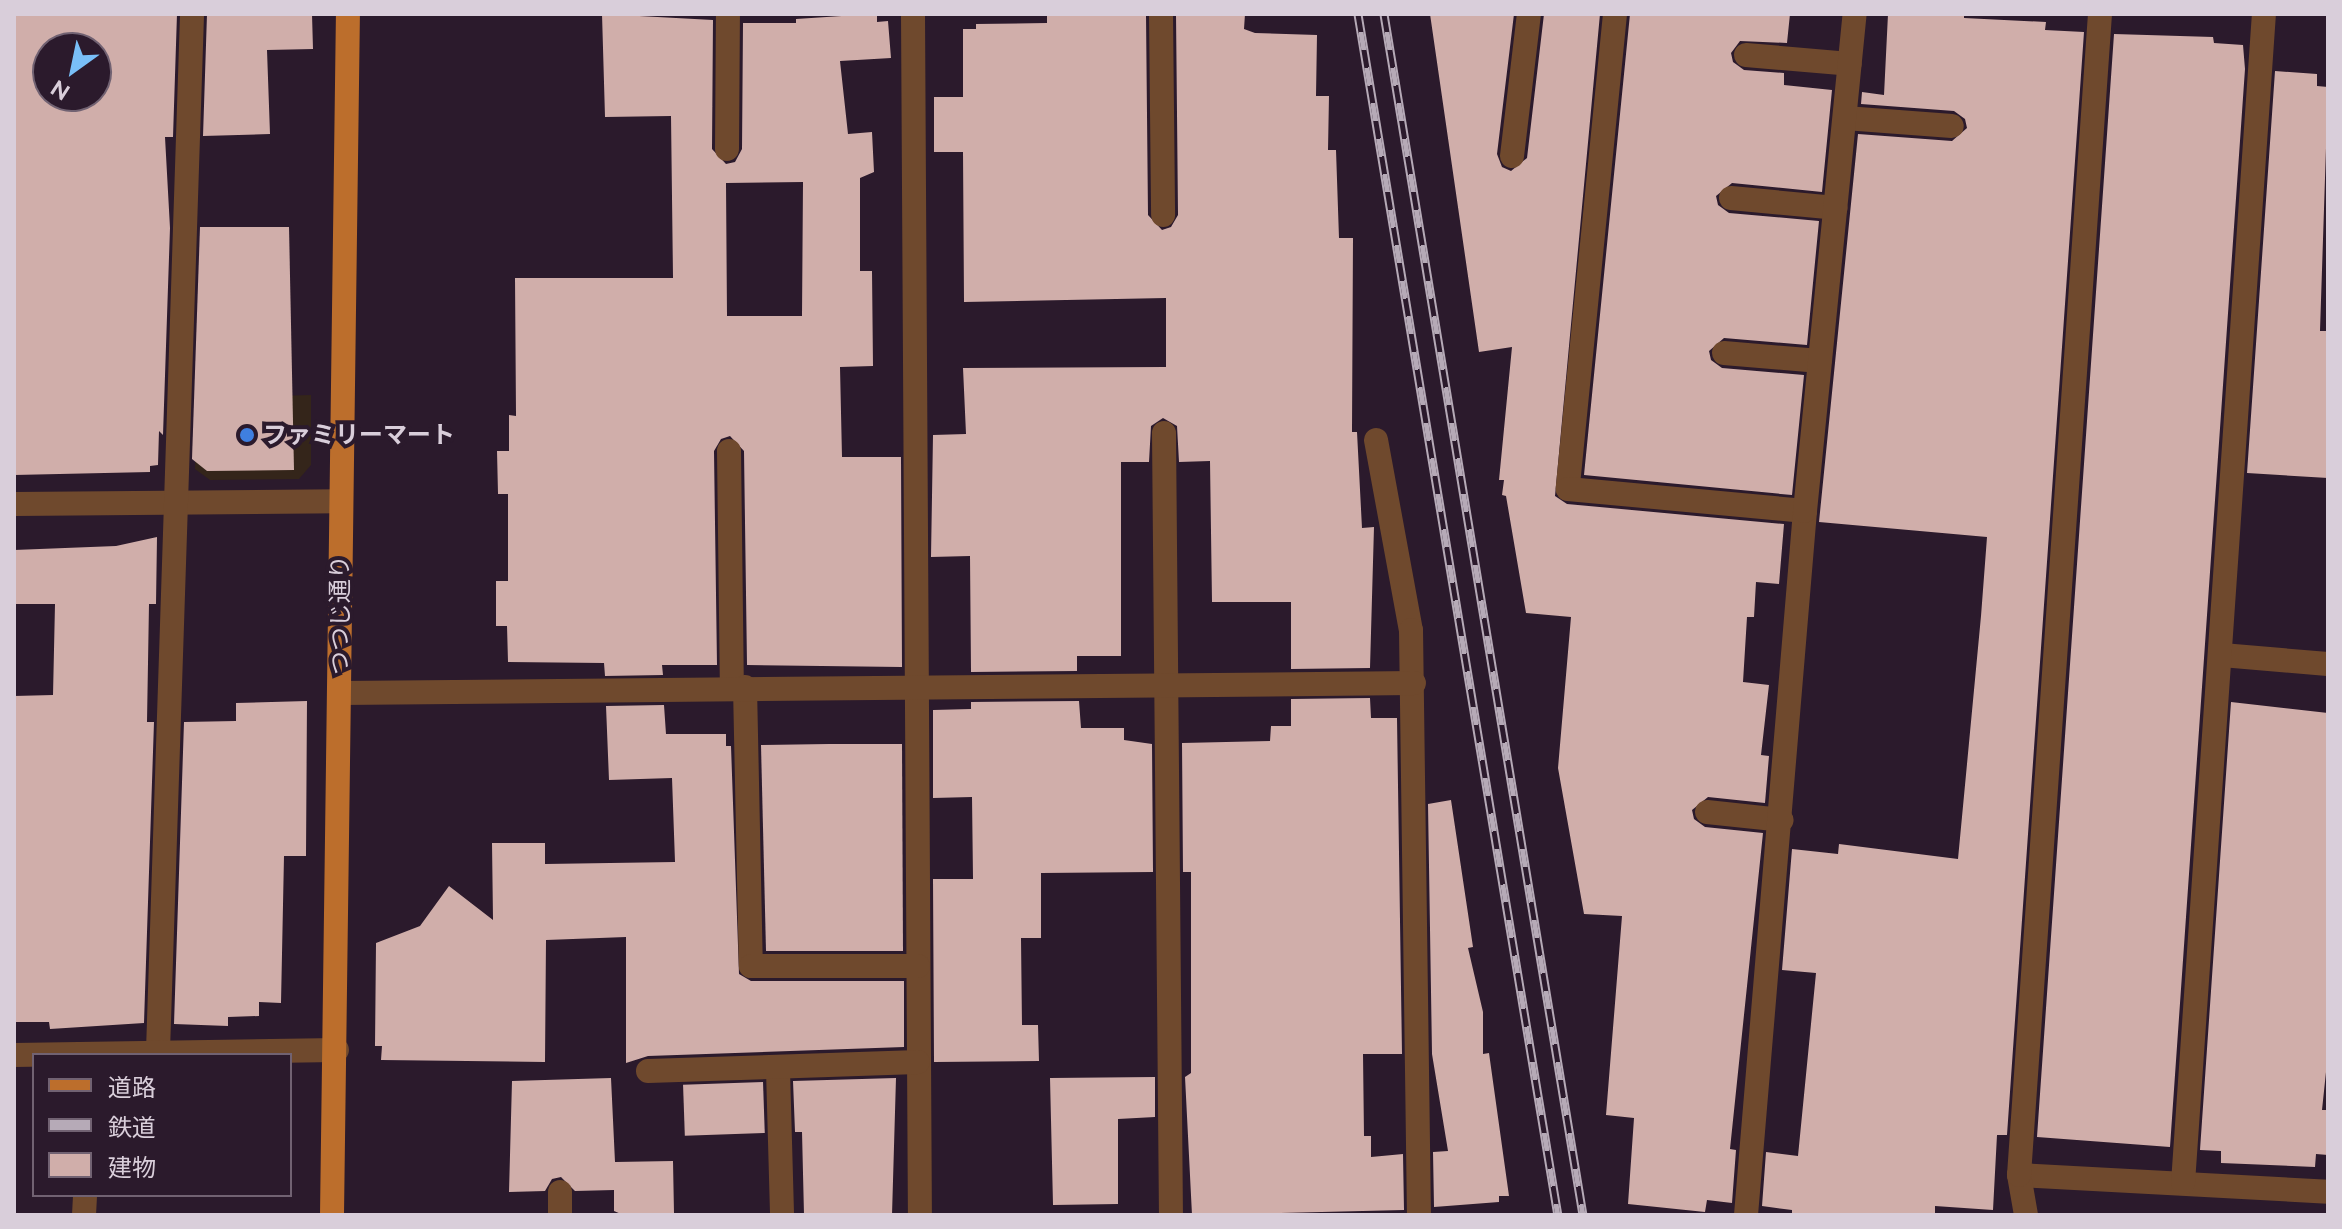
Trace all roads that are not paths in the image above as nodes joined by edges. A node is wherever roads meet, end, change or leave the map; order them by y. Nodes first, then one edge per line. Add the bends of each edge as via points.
1 (192, 14) edge
2 (348, 14) edge
3 (728, 14) edge
4 (913, 14) edge
5 (1161, 14) edge
6 (1529, 14) edge
7 (1615, 14) edge
8 (1855, 14) edge
9 (2100, 14) edge
10 (2264, 14) edge
11 (1746, 55) dead end
12 (1850, 64) junction
13 (1845, 118) junction
14 (1952, 126) dead end
15 (727, 149) dead end
16 (1512, 156) dead end
17 (1731, 198) dead end
18 (1836, 208) junction
19 (1163, 215) dead end
20 (1724, 353) dead end
21 (1820, 361) junction
22 (1164, 433) dead end
23 (1376, 440) dead end
24 (729, 451) dead end
25 (340, 501) junction
26 (178, 502) junction
27 (14, 504) edge
28 (1805, 511) junction
29 (2222, 655) junction
30 (2328, 664) edge
31 (1166, 681) junction
32 (1414, 683) junction
33 (916, 685) junction
34 (738, 687) junction
35 (341, 693) junction
36 (1707, 812) dead end
37 (1782, 820) junction
38 (918, 966) junction
39 (337, 1050) junction
40 (158, 1051) junction
41 (124, 1053) edge
42 (918, 1062) junction
43 (778, 1070) junction
44 (648, 1071) dead end
45 (2019, 1175) junction
46 (2183, 1183) junction
47 (2328, 1192) edge
48 (332, 1215) edge
49 (782, 1215) edge
50 (920, 1215) edge
51 (1171, 1215) edge
52 (1419, 1215) edge
53 (1746, 1215) edge
54 (2026, 1215) edge

1 - 26 street
2 - 25 main road, つつじ通り
3 - 15 street
4 - 33 street
5 - 19 street
6 - 16 street
7 - 28 street via 1568,489
8 - 12 street
9 - 45 street
10 - 29 street
11 - 12 street
12 - 13 street
13 - 14 street
13 - 18 street
17 - 18 street
18 - 21 street
20 - 21 street
21 - 28 street
22 - 31 street
23 - 32 street via 1411,630
24 - 34 street
25 - 26 street
25 - 35 main road, つつじ通り
26 - 27 street
26 - 40 street
28 - 37 street
29 - 30 street
29 - 46 street
31 - 32 street
31 - 33 street
31 - 51 street
32 - 52 street
33 - 34 street
33 - 38 street
34 - 35 street
34 - 38 street via 751,966
35 - 39 main road, つつじ通り
36 - 37 street
37 - 53 street
38 - 42 street
39 - 40 street
39 - 48 main road, つつじ通り
40 - 41 street
42 - 43 street
42 - 50 street
43 - 44 street
43 - 49 street
45 - 46 street
45 - 54 street
46 - 47 street

